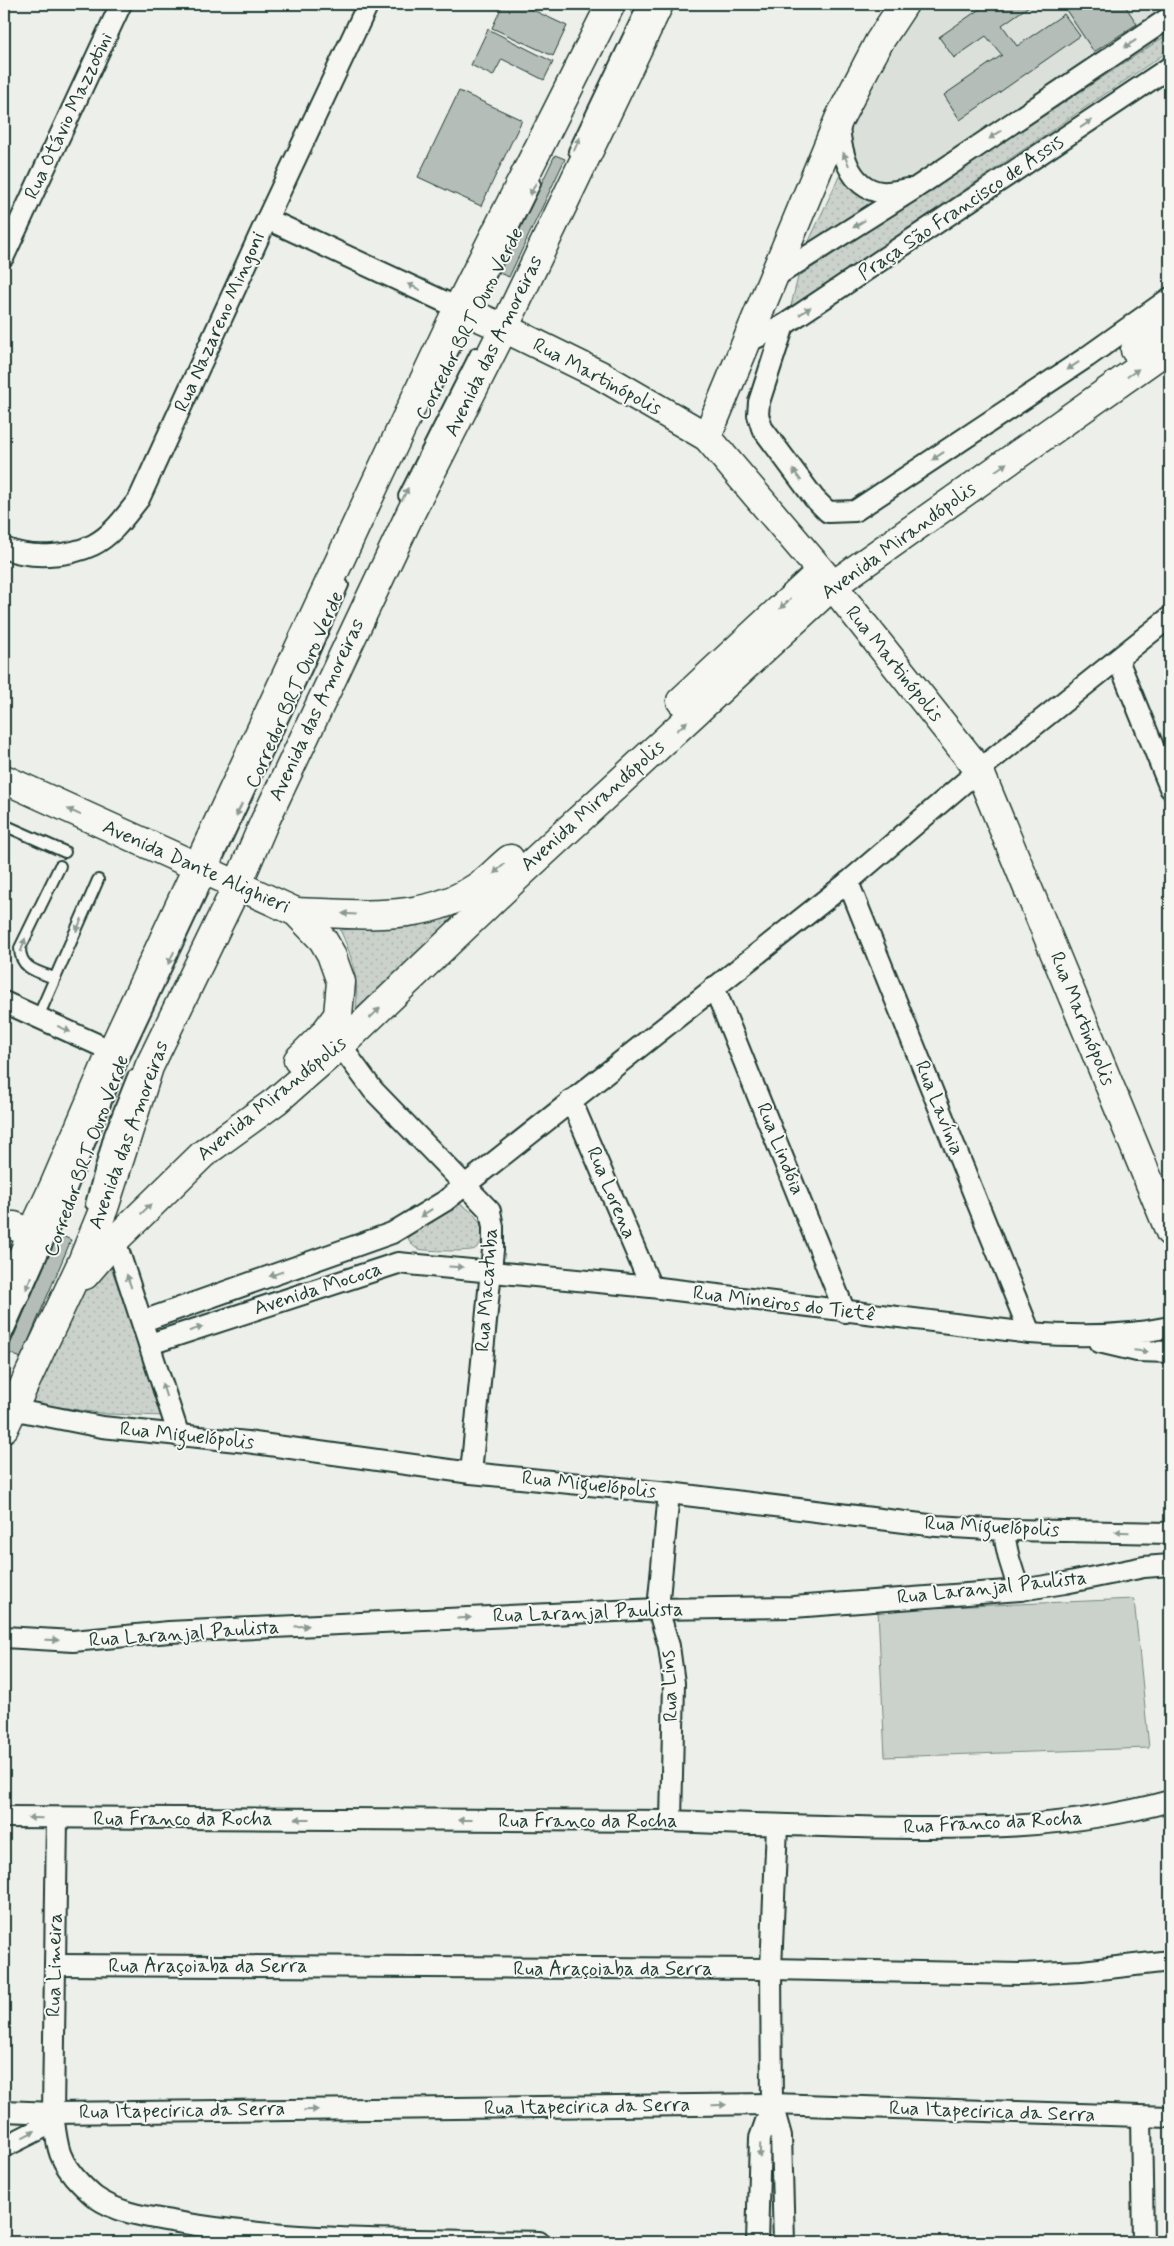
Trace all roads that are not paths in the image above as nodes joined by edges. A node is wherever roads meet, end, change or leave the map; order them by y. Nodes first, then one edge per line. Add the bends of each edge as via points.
1 (121, 4) edge
2 (368, 4) edge
3 (610, 4) edge
4 (644, 4) edge
5 (660, 4) edge
6 (904, 4) edge
7 (1170, 17) edge
8 (1170, 67) edge
9 (839, 119) junction
10 (569, 161) dead end
11 (541, 173) dead end
12 (914, 189) junction
13 (267, 219) junction
14 (4, 256) edge
15 (774, 278) junction
16 (1170, 298) edge
17 (485, 323) junction
18 (1170, 324) edge
19 (784, 325) junction
20 (747, 342) junction
21 (1170, 346) edge
22 (425, 409) dead end
23 (707, 437) junction
24 (400, 506) dead end
25 (4, 548) edge
26 (348, 574) dead end
27 (827, 579) junction
28 (1170, 617) edge
29 (1118, 660) junction
30 (327, 663) dead end
31 (979, 770) junction
32 (4, 779) edge
33 (1170, 788) edge
34 (4, 825) edge
35 (65, 852) dead end
36 (238, 856) dead end
37 (60, 866) dead end
38 (221, 878) junction
39 (98, 880) dead end
40 (848, 882) junction
41 (296, 912) junction
42 (52, 977) junction
43 (714, 987) junction
44 (4, 1002) edge
45 (338, 1014) junction
46 (36, 1016) junction
47 (344, 1042) junction
48 (112, 1052) junction
49 (135, 1070) dead end
50 (571, 1100) junction
51 (203, 1154) junction
52 (466, 1185) junction
53 (88, 1213) dead end
54 (4, 1226) edge
55 (1170, 1232) edge
56 (32, 1233) junction
57 (392, 1233) junction
58 (115, 1240) junction
59 (398, 1263) junction
60 (490, 1270) junction
61 (651, 1287) junction
62 (4, 1303) edge
63 (845, 1312) junction
64 (51, 1316) junction
65 (143, 1321) junction
66 (1170, 1327) edge
67 (1030, 1333) junction
68 (36, 1336) dead end
69 (1078, 1337) junction
70 (4, 1341) edge
71 (150, 1344) junction
72 (1170, 1352) edge
73 (7, 1419) edge
74 (179, 1436) junction
75 (471, 1473) junction
76 (669, 1493) junction
77 (1004, 1530) junction
78 (1170, 1533) edge
79 (1170, 1565) edge
80 (1020, 1590) junction
81 (658, 1609) junction
82 (4, 1637) edge
83 (1170, 1801) edge
84 (4, 1818) edge
85 (57, 1818) junction
86 (671, 1821) junction
87 (777, 1826) junction
88 (1170, 1961) edge
89 (55, 1965) junction
90 (771, 1970) junction
91 (772, 2104) junction
92 (4, 2112) edge
93 (1140, 2116) junction
94 (53, 2117) junction
95 (1170, 2117) edge
96 (4, 2147) edge
97 (538, 2242) edge
98 (757, 2242) edge
99 (784, 2242) edge
100 (1143, 2242) edge

1 - 14 street, Rua Otávio Mazzotini
2 - 13 street, Rua Nazareno Mingoni
3 - 17 main road, Avenida das Amoreiras
10 -> 4 lane
5 - 17 main road, Avenida das Amoreiras
6 - 9 main road via 879,42
7 -> 12 street, Praça São Francisco de Assis
19 -> 8 street, Praça São Francisco de Assis
12 -> 9 street, Praça São Francisco de Assis via 879,192 862,183 846,162 841,148
9 - 15 main road
11 -> 17 lane, Corredor BRT Ouro Verde
12 -> 15 street, Praça São Francisco de Assis
17 -> 13 street, Rua Martinópolis
13 - 25 street, Rua Nazareno Mingoni via 139,499 116,527 94,544 58,555 17,554
15 - 20 main road
16 -> 19 street via 856,511 828,512 762,428 758,402
17 - 22 lane, Corredor BRT Ouro Verde
17 - 23 main road, Rua Martinópolis via 600,376
24 -> 17 lane, Corredor BRT Ouro Verde
17 - 38 main road, Avenida das Amoreiras
17 - 38 main road, Avenida das Amoreiras via 411,512 263,825
18 - 27 main road, Avenida Mirandópolis
19 - 20 street, Praça São Francisco de Assis
20 - 23 main road
27 -> 21 main road, Avenida Mirandópolis
23 - 27 main road, Rua Martinópolis
26 -> 38 lane, Corredor BRT Ouro Verde
27 - 31 main road, Rua Martinópolis
27 -> 41 main road, Avenida Mirandópolis via 484,882 439,906 415,913
47 -> 27 main road, Avenida Mirandópolis
28 - 29 street, Avenida Mococa
29 - 31 street, Avenida Mococa
29 - 33 street
30 - 36 lane, Corredor BRT Ouro Verde
31 - 40 street, Avenida Mococa
31 - 55 main road, Rua Martinópolis
38 -> 32 main road, Avenida Dante Alighieri
34 - 35 lane
42 -> 37 lane via 28,969 20,956 20,948
38 - 41 main road, Avenida Dante Alighieri
38 - 48 main road, Avenida das Amoreiras
38 - 64 main road, Avenida das Amoreiras via 149,1067 104,1208 82,1262
38 -> 70 lane, Corredor BRT Ouro Verde via 121,1064 70,1192
39 -> 42 lane
40 - 43 street, Avenida Mococa
40 - 67 street, Rua Lavínia
41 - 45 main road, Avenida Dante Alighieri via 323,940 331,954 341,982
42 - 46 lane
43 - 50 street, Avenida Mococa
43 - 63 street, Rua Lindóia
44 - 46 street
45 - 47 street, Rua Macatuba
45 - 51 main road, Avenida Dante Alighieri via 324,1034
46 -> 48 street
47 - 51 main road, Avenida Mirandópolis via 276,1102
47 - 52 street, Rua Macatuba via 348,1056 373,1090
48 - 56 main road, Avenida das Amoreiras
49 - 53 lane, Corredor BRT Ouro Verde via 110,1134
50 - 52 street, Avenida Mococa
50 - 61 street, Rua Lorena
58 -> 51 main road, Avenida Mirandópolis
52 -> 57 street, Avenida Mococa
52 - 60 street, Rua Macatuba via 490,1211 493,1227
54 - 56 main road
56 - 62 main road, Avenida das Amoreiras
57 - 59 street
57 -> 65 street, Avenida Mococa
58 - 64 main road, Avenida Mirandópolis
65 -> 58 street
59 -> 60 street, Avenida Mococa
71 -> 59 street, Avenida Mococa
60 - 61 street, Rua Mineiros do Tietê
60 - 75 street, Rua Macatuba
61 - 63 street, Rua Mineiros do Tietê
63 - 67 street, Rua Mineiros do Tietê
64 - 68 lane
64 - 73 main road, Avenida das Amoreiras
65 - 71 street
66 - 69 street, Rua Mineiros do Tietê via 1124,1335
67 - 69 street, Rua Mineiros do Tietê
69 -> 72 street, Rua Mineiros do Tietê via 1137,1351
74 -> 71 street
73 - 74 street, Rua Miguelópolis
74 - 75 street, Rua Miguelópolis via 247,1442
75 - 76 street, Rua Miguelópolis
76 - 77 street, Rua Miguelópolis via 937,1526
76 - 81 street, Rua Lins
78 -> 77 street, Rua Miguelópolis
77 - 80 street via 1006,1555
79 - 80 street, Rua Laranjal Paulista
80 - 81 street, Rua Laranjal Paulista via 793,1607
82 -> 81 street, Rua Laranjal Paulista via 73,1641 169,1632
81 - 86 street, Rua Lins via 670,1646 674,1683
83 - 87 street, Rua Franco da Rocha via 1065,1822 916,1829
85 -> 84 street, Rua Franco da Rocha
86 -> 85 street, Rua Franco da Rocha
85 - 89 street, Rua Limeira
86 - 87 street, Rua Franco da Rocha
87 - 90 street
88 - 90 street, Rua Araçoiaba da Serra via 1020,1974
89 - 90 street, Rua Araçoiaba da Serra
89 - 94 street, Rua Limeira
90 - 91 street
91 - 93 street, Rua Itapecirica da Serra
94 -> 91 street, Rua Itapecirica da Serra
91 -> 98 street via 760,2138
91 - 99 street via 781,2136
92 - 94 street, Rua Itapecirica da Serra
93 - 95 street, Rua Itapecirica da Serra
93 - 100 street
96 -> 94 street
94 - 97 street, Rua Limeira via 59,2155 68,2171 95,2197 130,2214 280,2236

